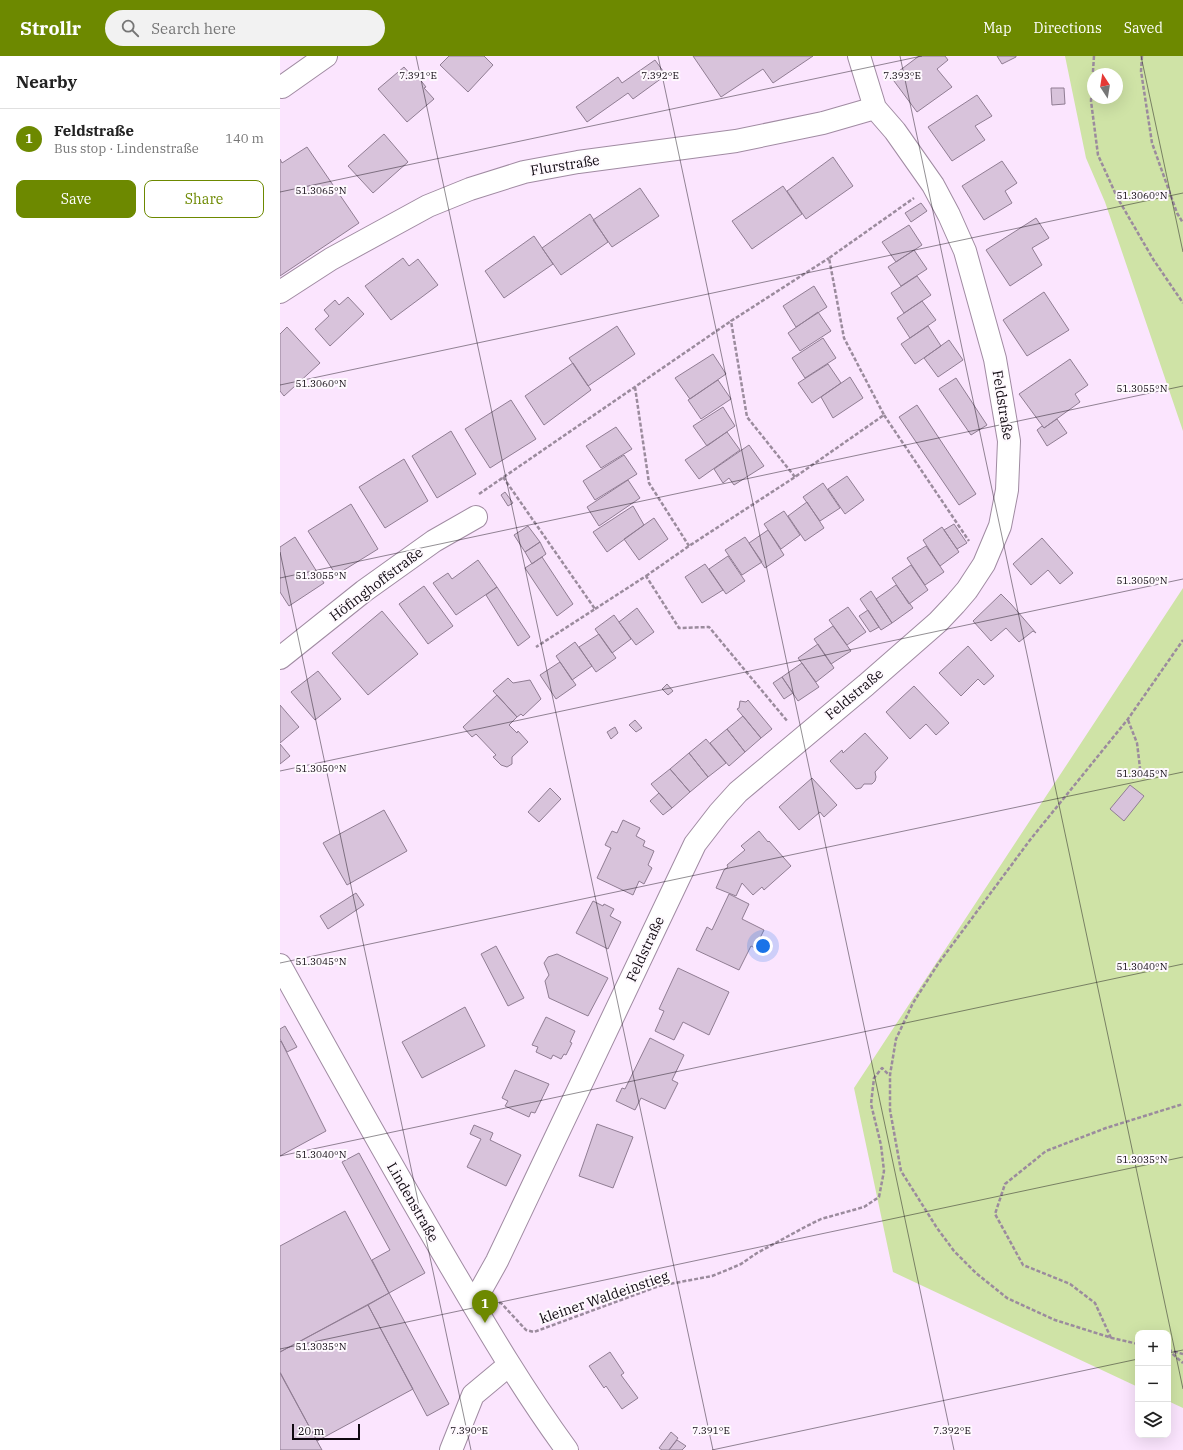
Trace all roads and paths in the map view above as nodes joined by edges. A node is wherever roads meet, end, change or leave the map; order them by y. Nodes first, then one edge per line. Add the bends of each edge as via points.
1 (326, 56) edge
2 (859, 56) edge
3 (1094, 56) edge
4 (1142, 56) edge
5 (282, 87) dead end
6 (875, 108) junction
7 (932, 185) junction
8 (1183, 223) edge
9 (829, 258) junction
10 (280, 292) edge
11 (1183, 303) edge
12 (731, 321) junction
13 (635, 387) junction
14 (884, 415) junction
15 (503, 477) junction
16 (795, 477) junction
17 (476, 517) joint
18 (689, 546) junction
19 (984, 564) junction
20 (646, 576) junction
21 (595, 609) junction
22 (1183, 640) edge
23 (536, 647) dead end
24 (280, 658) edge
25 (1128, 719) junction
26 (801, 738) junction
27 (1132, 779) dead end
28 (280, 966) edge
29 (890, 1075) junction
30 (1183, 1104) edge
31 (473, 1304) junction
32 (1112, 1338) junction
33 (1135, 1343) edge
34 (1171, 1351) edge
35 (1171, 1353) edge
36 (1183, 1354) edge
37 (1183, 1363) edge
38 (509, 1365) junction
39 (560, 1442) edge
40 (451, 1450) edge

1 - 5 street
2 - 6 street, Feldstraße
3 - 11 path via 1091,101 1098,155 1117,197 1153,259
4 - 8 path via 1141,72 1152,143
6 - 7 street, Feldstraße via 895,131
6 - 10 street, Flurstraße via 823,123 736,141 578,162 524,172 470,189 428,206 332,259
7 - 9 path
7 - 19 street, Feldstraße via 965,251 995,359 1009,441 1007,490 1000,526
9 - 12 path
9 - 14 path via 844,338
12 - 13 path
12 - 16 path via 747,417
13 - 15 path
13 - 18 path via 649,483
14 - 16 path
14 - 19 path
15 - 17 path via 471,500
15 - 21 path
16 - 18 path
17 - 24 street, Höfinghoffstraße via 434,541 383,577
18 - 20 path
19 - 26 street, Feldstraße via 967,590 938,622
20 - 21 path
20 - 26 path via 679,628 709,627
21 - 23 path
22 - 25 path
25 - 27 path via 1137,743 1140,768
25 - 29 path via 1030,840 938,964 913,1003 896,1039
26 - 31 street, Feldstraße via 738,792 695,844 497,1261
28 - 31 street, Lindenstraße via 380,1146
29 - 31 path, kleiner Waldeinstieg via 882,1068 874,1078 871,1104 881,1145 884,1171 879,1197 864,1207 821,1219 756,1253 741,1264 712,1276 659,1286 534,1332 526,1330 501,1303
29 - 32 path via 890,1110 901,1171 954,1250 976,1273 1007,1298 1055,1320
30 - 32 path via 1106,1128 1046,1151 1005,1184 995,1214 1023,1265 1070,1284 1095,1303
31 - 38 street, Lindenstraße
32 - 33 path
34 - 36 path
35 - 37 path
38 - 39 street, Lindenstraße
38 - 40 street via 473,1395

